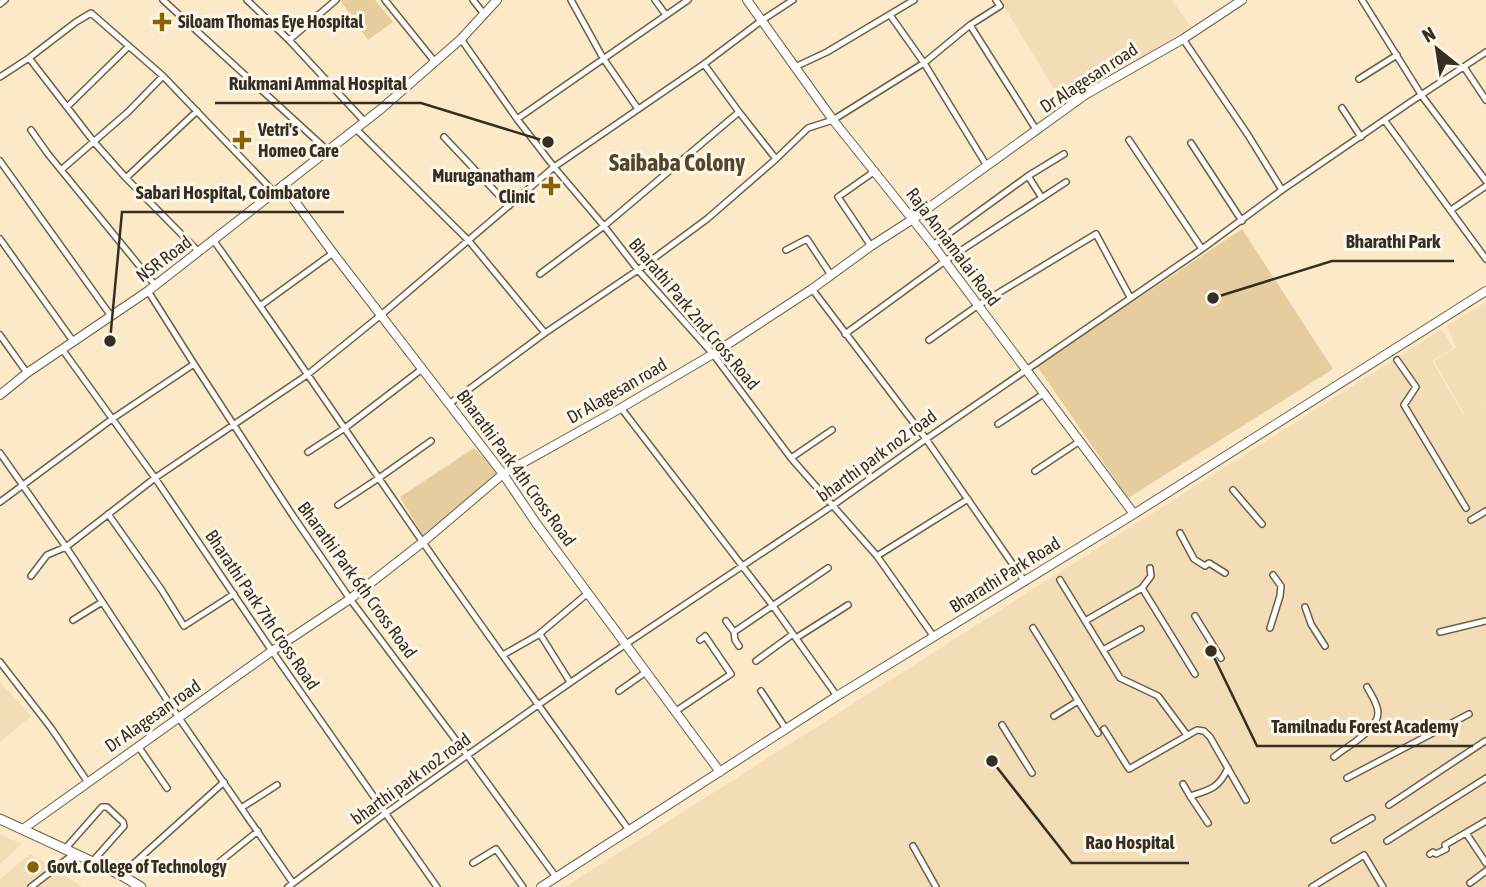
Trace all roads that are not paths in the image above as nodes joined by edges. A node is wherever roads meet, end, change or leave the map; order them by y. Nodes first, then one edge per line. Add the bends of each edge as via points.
1 (5, 0) edge
2 (247, 0) edge
3 (336, 0) edge
4 (385, 0) edge
5 (473, 0) edge
6 (496, 0) edge
7 (571, 0) edge
8 (654, 0) edge
9 (688, 0) edge
10 (747, 0) edge
11 (793, 0) edge
12 (914, 0) edge
13 (996, 0) edge
14 (1242, 0) edge
15 (1362, 0) edge
16 (168, 2) edge
17 (0, 4) edge
18 (484, 14) junction
19 (666, 15) junction
20 (890, 15) junction
21 (761, 21) junction
22 (970, 24) junction
23 (460, 39) junction
24 (1183, 39) junction
25 (289, 40) junction
26 (129, 46) junction
27 (1486, 52) edge
28 (1397, 55) junction
29 (29, 58) junction
30 (603, 58) junction
31 (435, 62) junction
32 (924, 63) junction
33 (704, 64) junction
34 (795, 67) junction
35 (1464, 67) junction
36 (163, 76) junction
37 (0, 77) edge
38 (1359, 79) dead end
39 (1422, 96) junction
40 (1486, 100) edge
41 (68, 107) junction
42 (1342, 108) dead end
43 (638, 109) junction
44 (197, 111) junction
45 (739, 112) junction
46 (517, 119) junction
47 (833, 120) junction
48 (1385, 121) junction
49 (365, 122) junction
50 (356, 129) junction
51 (31, 130) dead end
52 (1037, 131) junction
53 (444, 137) dead end
54 (1361, 137) junction
55 (1129, 140) dead end
56 (94, 142) junction
57 (1191, 143) dead end
58 (327, 150) junction
59 (1064, 154) dead end
60 (776, 159) junction
61 (0, 161) edge
62 (987, 166) junction
63 (554, 167) junction
64 (61, 170) junction
65 (875, 171) junction
66 (1028, 176) junction
67 (126, 178) junction
68 (1486, 181) edge
69 (1066, 182) dead end
70 (283, 185) junction
71 (1486, 186) edge
72 (1282, 190) junction
73 (274, 191) junction
74 (1042, 198) junction
75 (509, 206) junction
76 (1451, 210) junction
77 (913, 219) junction
78 (1242, 221) junction
79 (604, 226) junction
80 (0, 239) edge
81 (214, 241) junction
82 (469, 241) junction
83 (933, 244) junction
84 (871, 246) junction
85 (1202, 249) junction
86 (786, 250) dead end
87 (199, 252) junction
88 (333, 253) junction
89 (1486, 259) edge
90 (945, 261) junction
91 (638, 270) junction
92 (540, 274) dead end
93 (831, 275) junction
94 (151, 288) junction
95 (812, 289) junction
96 (1486, 291) edge
97 (1130, 297) junction
98 (260, 306) junction
99 (977, 306) junction
100 (381, 315) junction
101 (111, 316) junction
102 (545, 333) junction
103 (845, 334) junction
104 (0, 335) edge
105 (929, 340) dead end
106 (73, 341) junction
107 (62, 349) junction
108 (713, 354) junction
109 (1397, 360) dead end
110 (194, 364) junction
111 (422, 369) junction
112 (1026, 369) junction
113 (27, 373) junction
114 (307, 375) junction
115 (1045, 393) junction
116 (0, 395) edge
117 (449, 404) junction
118 (621, 408) junction
119 (112, 419) junction
120 (233, 424) junction
121 (998, 424) dead end
122 (345, 428) junction
123 (832, 430) dead end
124 (926, 439) junction
125 (431, 441) dead end
126 (1080, 441) junction
127 (308, 452) dead end
128 (0, 453) edge
129 (791, 458) junction
130 (1035, 471) dead end
131 (503, 474) junction
132 (155, 478) junction
133 (379, 478) junction
134 (23, 485) junction
135 (1233, 490) dead end
136 (968, 499) junction
137 (0, 502) edge
138 (338, 505) dead end
139 (832, 506) junction
140 (1466, 508) dead end
141 (1486, 511) edge
142 (108, 514) junction
143 (1133, 514) junction
144 (1472, 520) dead end
145 (1262, 523) dead end
146 (1180, 533) dead end
147 (423, 542) junction
148 (66, 547) junction
149 (877, 556) junction
150 (742, 565) junction
151 (828, 568) dead end
152 (1150, 568) dead end
153 (1226, 573) dead end
154 (1273, 575) dead end
155 (32, 576) dead end
156 (1060, 580) dead end
157 (1025, 582) junction
158 (1142, 588) junction
159 (588, 593) junction
160 (234, 594) junction
161 (350, 599) junction
162 (102, 602) junction
163 (848, 605) dead end
164 (773, 606) junction
165 (1305, 607) dead end
166 (1195, 616) dead end
167 (73, 620) dead end
168 (726, 621) dead end
169 (1085, 621) junction
170 (1486, 621) edge
171 (1033, 628) dead end
172 (1270, 628) dead end
173 (1141, 629) dead end
174 (734, 632) junction
175 (1440, 632) dead end
176 (540, 634) junction
177 (795, 636) junction
178 (935, 637) junction
179 (700, 640) dead end
180 (626, 644) junction
181 (739, 646) dead end
182 (1325, 646) dead end
183 (1103, 650) junction
184 (272, 651) junction
185 (503, 655) junction
186 (1221, 658) dead end
187 (756, 660) dead end
188 (0, 662) edge
189 (646, 672) junction
190 (1195, 674) dead end
191 (570, 682) junction
192 (1367, 687) dead end
193 (619, 691) dead end
194 (761, 691) dead end
195 (838, 696) junction
196 (1078, 701) junction
197 (538, 705) junction
198 (676, 711) junction
199 (1469, 714) dead end
200 (1054, 716) dead end
201 (179, 718) junction
202 (1002, 725) dead end
203 (786, 730) junction
204 (1187, 735) junction
205 (1485, 741) edge
206 (138, 746) junction
207 (467, 755) junction
208 (1334, 757) dead end
209 (1228, 768) junction
210 (720, 772) junction
211 (1032, 773) dead end
212 (1347, 778) dead end
213 (1486, 778) edge
214 (88, 782) junction
215 (223, 782) junction
216 (1183, 784) dead end
217 (277, 785) dead end
218 (167, 788) dead end
219 (1191, 796) junction
220 (1246, 800) dead end
221 (1389, 805) dead end
222 (242, 808) junction
223 (386, 813) junction
224 (1372, 818) dead end
225 (0, 819) edge
226 (1486, 821) edge
227 (1208, 823) dead end
228 (23, 829) junction
229 (629, 830) junction
230 (258, 831) junction
231 (1466, 833) junction
232 (1334, 840) dead end
233 (1387, 841) dead end
234 (913, 846) dead end
235 (65, 849) junction
236 (75, 853) junction
237 (1430, 854) dead end
238 (92, 862) junction
239 (1486, 862) edge
240 (473, 863) dead end
241 (217, 864) dead end
242 (1486, 871) edge
243 (121, 875) junction
244 (556, 877) junction
245 (1470, 883) dead end
246 (291, 885) edge
247 (31, 887) edge
248 (141, 887) edge
249 (437, 887) edge
250 (523, 887) edge
251 (541, 887) edge
252 (936, 887) edge
253 (1312, 887) edge
254 (1383, 887) edge

1 - 17 street
2 - 25 street
3 - 25 street
4 - 31 street
5 - 18 street
6 - 18 street, NSR Road
7 - 30 street
8 - 19 street
9 - 19 street
10 - 21 street, Raja Annamalai Road
11 - 21 street
12 - 20 street
13 - 22 street via 1000,6
14 - 24 street, Dr Alagesan road
15 - 28 street
16 - 58 street
18 - 23 street, NSR Road
19 - 30 street
20 - 32 street
20 - 34 street
21 - 33 street
21 - 34 street, Raja Annamalai Road
22 - 32 street
22 - 52 street
23 - 31 street, NSR Road
23 - 46 street, Bharathi Park 2nd Cross Road
24 - 52 street, Dr Alagesan road via 1085,95
24 - 72 street
25 - 49 street
26 - 29 street via 91,13
26 - 36 street
26 - 41 street
27 - 35 street, bharthi park no2 road
28 - 38 street
28 - 39 street
29 - 37 street
29 - 41 street
30 - 43 street
30 - 46 street
31 - 49 street, NSR Road
32 - 47 street
32 - 62 street
33 - 43 street
33 - 45 street
34 - 47 street, Raja Annamalai Road
35 - 39 street, bharthi park no2 road
35 - 40 street
36 - 44 street
36 - 56 street
39 - 48 street, bharthi park no2 road
39 - 68 street
41 - 56 street
42 - 54 street
43 - 63 street
44 - 67 street
44 - 73 street
45 - 60 street
45 - 79 street
46 - 63 street, Bharathi Park 2nd Cross Road
47 - 60 street via 808,128
47 - 65 street, Raja Annamalai Road
48 - 54 street, bharthi park no2 road
48 - 76 street
49 - 50 street, NSR Road
50 - 58 street, NSR Road
50 - 82 street
51 - 64 street, Bharathi Park 6th Cross Road
52 - 62 street, Dr Alagesan road
53 - 75 street
54 - 72 street, bharthi park no2 road
55 - 85 street
56 - 64 street
56 - 67 street
57 - 78 street
58 - 70 street, NSR Road
59 - 66 street
60 - 91 street via 707,219
61 - 101 street
62 - 77 street, Dr Alagesan road
63 - 75 street
63 - 79 street, Bharathi Park 2nd Cross Road
64 - 94 street, Bharathi Park 6th Cross Road
65 - 77 street, Raja Annamalai Road
65 - 84 street via 838,197
66 - 74 street
66 - 83 street
67 - 87 street
69 - 74 street
70 - 73 street, NSR Road
70 - 88 street, Bharathi Park 4th Cross Road
71 - 76 street
72 - 78 street, bharthi park no2 road
73 - 81 street, NSR Road
74 - 90 street
75 - 82 street
76 - 89 street
77 - 83 street, Raja Annamalai Road
77 - 84 street, Dr Alagesan road
78 - 85 street, bharthi park no2 road
79 - 91 street, Bharathi Park 2nd Cross Road
79 - 92 street
80 - 106 street
81 - 87 street, NSR Road
81 - 98 street
82 - 100 street
82 - 102 street
83 - 90 street, Raja Annamalai Road
84 - 93 street, Dr Alagesan road
85 - 97 street, bharthi park no2 road
86 - 93 street via 807,239
87 - 94 street, NSR Road
88 - 98 street
88 - 100 street, Bharathi Park 4th Cross Road
90 - 99 street, Raja Annamalai Road
90 - 103 street
91 - 102 street
91 - 108 street, Bharathi Park 2nd Cross Road
93 - 95 street, Dr Alagesan road
94 - 101 street, NSR Road
94 - 110 street, Bharathi Park 6th Cross Road
95 - 103 street
95 - 108 street, Dr Alagesan road
96 - 143 street, Bharathi Park Road
97 - 99 street via 1096,233
97 - 112 street, bharthi park no2 road
98 - 114 street
99 - 105 street
99 - 112 street, Raja Annamalai Road
100 - 111 street, Bharathi Park 4th Cross Road
100 - 114 street
101 - 106 street, NSR Road
102 - 117 street
103 - 124 street
104 - 113 street
106 - 107 street, NSR Road
107 - 113 street, NSR Road
107 - 119 street, Bharathi Park 7th Cross Road
108 - 118 street, Dr Alagesan road
108 - 129 street, Bharathi Park 2nd Cross Road
109 - 140 street via 1416,387 1404,405
110 - 119 street
110 - 120 street, Bharathi Park 6th Cross Road
111 - 117 street, Bharathi Park 4th Cross Road
111 - 122 street
112 - 115 street, Raja Annamalai Road
112 - 124 street, bharthi park no2 road
113 - 116 street, NSR Road
114 - 120 street
114 - 122 street
115 - 121 street
115 - 126 street, Raja Annamalai Road
117 - 131 street, Bharathi Park 4th Cross Road
118 - 131 street, Dr Alagesan road
118 - 150 street
119 - 132 street, Bharathi Park 7th Cross Road
119 - 134 street
120 - 132 street
120 - 161 street, Bharathi Park 6th Cross Road
122 - 127 street
122 - 133 street
123 - 129 street
124 - 136 street
124 - 139 street, bharthi park no2 road
125 - 133 street
126 - 130 street
126 - 143 street, Raja Annamalai Road
128 - 134 street
129 - 139 street, Bharathi Park 2nd Cross Road
131 - 147 street, Dr Alagesan road
131 - 159 street, Bharathi Park 4th Cross Road
132 - 142 street
132 - 160 street, Bharathi Park 7th Cross Road
133 - 138 street
133 - 147 street
134 - 137 street
134 - 148 street
135 - 145 street
136 - 149 street
136 - 157 street
139 - 149 street, Bharathi Park 2nd Cross Road
139 - 150 street, bharthi park no2 road
141 - 144 street
142 - 148 street
142 - 160 street via 184,626
143 - 157 street, Bharathi Park Road
146 - 153 street via 1194,559
147 - 161 street, Dr Alagesan road
147 - 185 street
148 - 155 street via 47,555
148 - 162 street
149 - 178 street, Bharathi Park 2nd Cross Road
150 - 164 street
150 - 180 street, bharthi park no2 road
151 - 164 street
152 - 158 street via 1151,576
154 - 172 street via 1281,586
156 - 169 street
157 - 178 street, Bharathi Park Road
158 - 169 street
158 - 190 street
159 - 176 street
159 - 180 street, Bharathi Park 4th Cross Road
160 - 184 street, Bharathi Park 7th Cross Road
161 - 184 street, Dr Alagesan road
161 - 207 street, Bharathi Park 6th Cross Road
162 - 167 street
162 - 201 street
163 - 177 street
164 - 174 street
164 - 177 street
165 - 182 street
166 - 186 street
168 - 174 street
169 - 183 street
170 - 175 street
171 - 196 street
173 - 183 street
174 - 181 street
176 - 185 street
176 - 191 street
177 - 187 street
177 - 195 street
178 - 195 street, Bharathi Park Road
179 - 198 street via 705,636 731,674
180 - 189 street, Bharathi Park 4th Cross Road
180 - 191 street, bharthi park no2 road
183 - 204 street via 1120,678 1158,696
184 - 201 street, Dr Alagesan road
184 - 223 street, Bharathi Park 7th Cross Road
185 - 197 street
188 - 214 street
189 - 193 street
189 - 198 street, Bharathi Park 4th Cross Road
191 - 197 street, bharthi park no2 road
192 - 208 street via 1378,715 1373,727
194 - 203 street
195 - 203 street, Bharathi Park Road
196 - 200 street
196 - 204 street via 1129,769
197 - 207 street, bharthi park no2 road
197 - 229 street
198 - 210 street, Bharathi Park 4th Cross Road
199 - 212 street
201 - 206 street, Dr Alagesan road
201 - 215 street
202 - 211 street
203 - 210 street, Bharathi Park Road
204 - 209 street via 1204,731
205 - 221 street
206 - 214 street, Dr Alagesan road
206 - 218 street
207 - 223 street, bharthi park no2 road
207 - 244 street, Bharathi Park 6th Cross Road
209 - 219 street via 1222,781
209 - 220 street
210 - 229 street, Bharathi Park Road
213 - 233 street
214 - 228 street, Dr Alagesan road
215 - 222 street
215 - 243 street
216 - 219 street
217 - 222 street
219 - 227 street
222 - 230 street
223 - 246 street, bharthi park no2 road
223 - 249 street, Bharathi Park 7th Cross Road
224 - 232 street
225 - 228 main road
226 - 231 street
228 - 235 main road
229 - 244 street, Bharathi Park Road
230 - 241 street
230 - 246 street
231 - 237 street via 1445,845 1446,849
231 - 239 street
234 - 252 street
235 - 236 main road
235 - 238 street via 102,807 107,807 124,827
236 - 238 main road
236 - 247 street
238 - 243 main road
240 - 250 street via 496,849
242 - 245 street
243 - 248 main road
244 - 251 street, Bharathi Park Road
253 - 254 street via 1364,855

